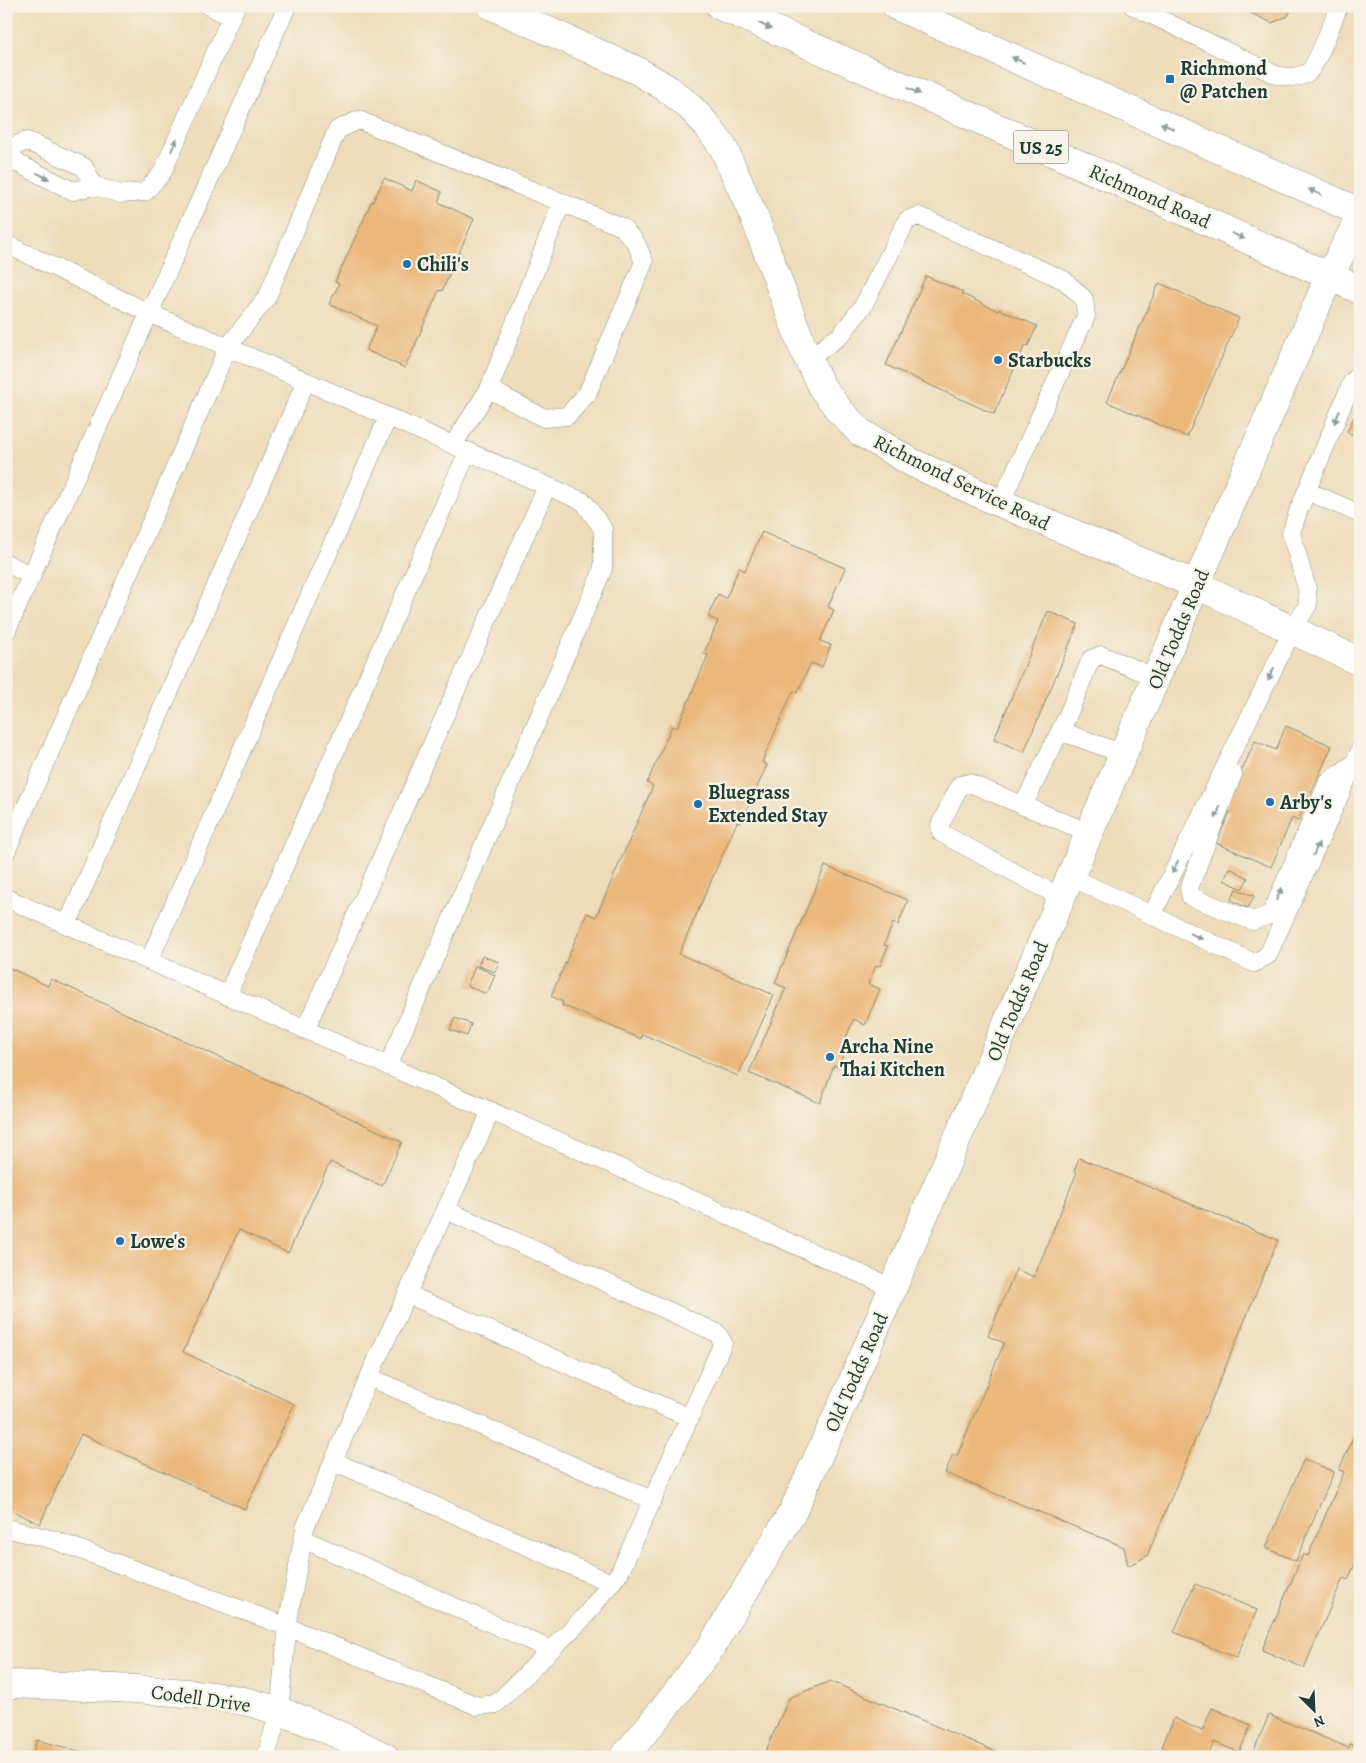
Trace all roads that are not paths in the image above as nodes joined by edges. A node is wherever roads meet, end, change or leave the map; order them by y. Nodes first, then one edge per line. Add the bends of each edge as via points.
1 (209, 6) edge
2 (287, 6) edge
3 (492, 6) edge
4 (720, 6) edge
5 (896, 6) edge
6 (1133, 6) edge
7 (1339, 6) edge
8 (234, 12) edge
9 (7, 148) edge
10 (94, 186) junction
11 (562, 202) junction
12 (1360, 212) edge
13 (1360, 217) edge
14 (6, 244) edge
15 (1329, 277) junction
16 (1360, 290) edge
17 (150, 313) junction
18 (228, 347) junction
19 (808, 359) junction
20 (1360, 374) edge
21 (306, 381) junction
22 (489, 389) junction
23 (388, 417) junction
24 (460, 448) junction
25 (547, 486) junction
26 (1306, 491) junction
27 (1000, 504) junction
28 (1360, 514) edge
29 (6, 563) edge
30 (32, 576) junction
31 (1197, 586) junction
32 (1292, 631) junction
33 (6, 632) edge
34 (1359, 660) edge
35 (1157, 678) junction
36 (1060, 731) junction
37 (1242, 732) junction
38 (1124, 754) junction
39 (1357, 757) edge
40 (1023, 806) junction
41 (1090, 832) junction
42 (6, 852) edge
43 (1066, 887) junction
44 (6, 898) edge
45 (1152, 915) junction
46 (67, 926) junction
47 (149, 961) junction
48 (227, 996) junction
49 (305, 1030) junction
50 (388, 1066) junction
51 (491, 1112) junction
52 (446, 1210) junction
53 (893, 1288) junction
54 (407, 1294) junction
55 (369, 1377) junction
56 (690, 1418) junction
57 (333, 1461) junction
58 (652, 1500) junction
59 (6, 1528) edge
60 (303, 1539) junction
61 (611, 1583) junction
62 (288, 1627) junction
63 (551, 1650) junction
64 (6, 1684) edge
65 (279, 1711) junction
66 (266, 1757) edge
67 (386, 1757) edge
68 (624, 1757) edge

1 - 8 lane
2 - 17 lane
3 - 19 main road, Richmond Service Road via 636,70 668,89 706,124 722,146 756,218
4 -> 15 main road, Richmond Road / US 25
12 -> 5 main road
6 - 7 lane via 1276,75 1293,78 1308,73
10 -> 8 lane via 122,194 145,192 162,173
9 -> 10 lane via 17,163 73,191
9 - 10 lane via 27,141 84,166
11 - 18 lane via 359,120 337,130 267,297
11 - 22 lane
11 - 22 lane via 622,227 636,243 644,262 587,394 567,416 544,418
13 - 15 main road, Old Todds Road
14 - 17 lane
15 - 16 main road, Richmond Road / US 25
15 - 31 main road, Old Todds Road
17 - 18 lane
17 - 30 lane
18 - 21 lane
18 - 42 lane
19 - 27 main road, Richmond Service Road via 821,386 860,432 911,462
19 - 27 lane via 841,335 863,306 907,220 919,216 1064,280 1084,299 1086,316
20 -> 26 lane via 1352,382
21 - 23 lane
21 - 46 lane
22 - 24 lane
23 - 24 lane
23 - 47 lane
24 - 25 lane
24 - 48 lane
25 - 49 lane
25 - 50 lane via 584,502 603,529 603,569
26 - 28 lane
26 - 32 lane via 1291,532 1307,589 1308,605
27 - 31 main road, Richmond Service Road
29 - 30 lane
30 - 33 lane
31 - 32 main road, Richmond Service Road
31 - 35 main road, Old Todds Road
32 - 34 main road, Richmond Service Road
32 -> 37 lane
35 - 36 lane via 1101,655 1091,659
35 - 38 main road, Old Todds Road
36 - 38 lane
36 - 40 lane
37 -> 39 lane via 1237,764 1189,888 1191,897 1254,921 1271,914 1328,782
37 -> 45 lane
38 - 41 main road, Old Todds Road
45 -> 39 lane via 1254,963 1268,955
40 - 41 lane
40 - 43 lane via 969,783 960,785 940,825 941,834
41 - 43 main road, Old Todds Road
43 - 45 lane
43 - 53 main road, Old Todds Road
44 - 46 lane
46 - 47 lane
47 - 48 lane
48 - 49 lane
49 - 50 lane
50 - 51 lane
51 - 52 lane
51 - 53 lane
52 - 54 lane
52 - 56 lane via 717,1333 723,1344
53 - 68 main road, Old Todds Road via 792,1513 708,1650
54 - 55 lane
54 - 56 lane
55 - 57 lane
55 - 58 lane
56 - 58 lane
57 - 60 lane via 304,1528
57 - 61 lane
58 - 61 lane via 620,1572
59 - 62 lane via 54,1540
60 - 62 lane
60 - 63 lane
61 - 63 lane via 585,1616
62 - 63 lane via 477,1706 496,1704
62 - 65 lane
64 - 65 main road, Codell Drive via 186,1692
65 - 66 lane
65 - 67 main road, Codell Drive via 344,1736

